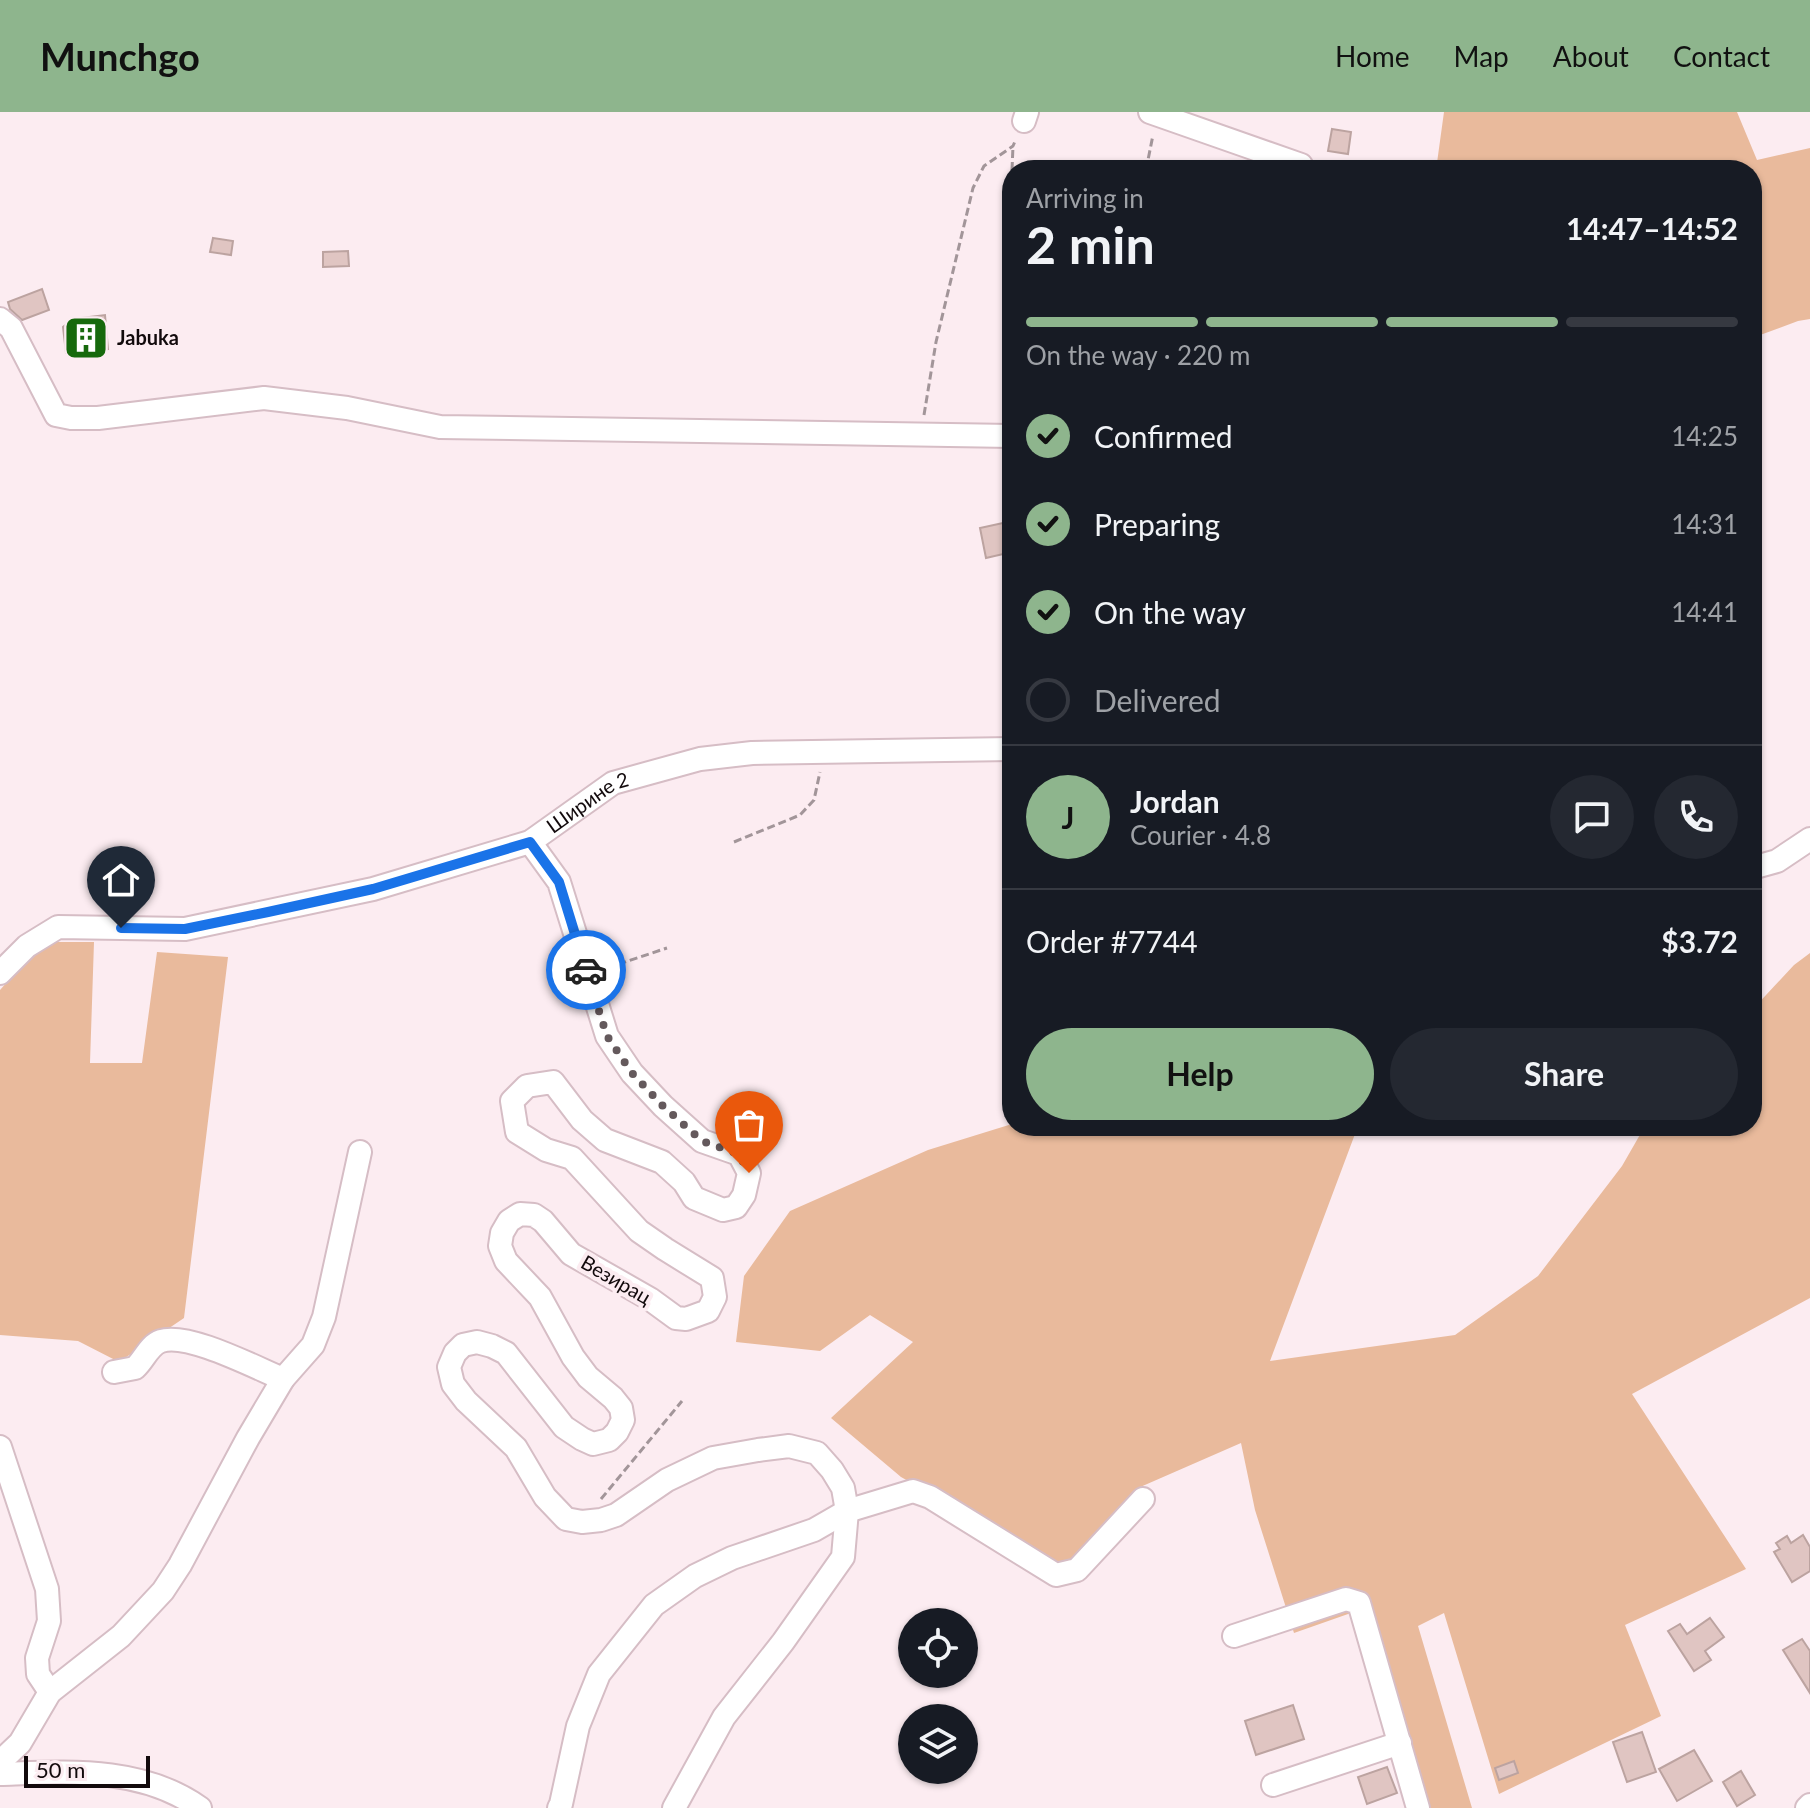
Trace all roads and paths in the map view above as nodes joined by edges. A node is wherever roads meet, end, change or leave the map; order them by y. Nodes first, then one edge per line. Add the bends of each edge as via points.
1 (1154, 113) edge
2 (1012, 160) edge
3 (1147, 160) edge
4 (1287, 160) edge
5 (0, 319) edge
6 (920, 434) junction
7 (1002, 436) edge
8 (1002, 749) edge
9 (823, 751) junction
10 (1810, 839) edge
11 (530, 842) junction
12 (734, 842) dead end
13 (1762, 865) edge
14 (667, 948) dead end
15 (0, 973) edge
16 (588, 975) junction
17 (360, 1152) dead end
18 (114, 1372) dead end
19 (283, 1379) junction
20 (682, 1401) dead end
21 (0, 1447) edge
22 (602, 1498) dead end
23 (1143, 1499) dead end
24 (847, 1511) junction
25 (1234, 1636) dead end
26 (50, 1692) junction
27 (1400, 1743) junction
28 (0, 1762) edge
29 (0, 1774) edge
30 (1273, 1785) dead end
31 (200, 1808) edge
32 (559, 1808) edge
33 (674, 1808) edge
34 (1418, 1808) edge

1 - 3 path
1 - 4 street
2 - 6 path via 1013,146 979,173 973,188
5 - 6 street via 11,328 56,415 71,418 264,398 440,427
6 - 7 street
8 - 9 street, Ширине 2
9 - 11 street, Ширине 2 via 700,759 613,783
9 - 12 path via 814,800 800,815
10 - 13 street
11 - 15 street, Ширине 2 via 373,889 185,929 58,927 27,946
11 - 16 street, Везирац via 559,882
14 - 16 path
16 - 24 street, Везирац via 607,1036 632,1073 702,1141 739,1154 749,1173 744,1195 736,1207 723,1210 694,1198 662,1162 605,1140 553,1082 527,1086 512,1101 517,1132 572,1158 639,1231 712,1278 715,1297 708,1311 676,1318 571,1254 543,1221 520,1214 502,1233 506,1261 540,1297 573,1357 621,1408 623,1420 609,1440 593,1444 582,1439 564,1427 506,1353 477,1342 455,1353 449,1367 453,1384 516,1448 545,1497 566,1519 582,1522 616,1515 667,1480 713,1458 789,1446 817,1453 843,1488
17 - 19 street via 324,1317 313,1345
18 - 19 street via 135,1368 161,1341 178,1340
19 - 26 street via 163,1591 121,1636
20 - 22 path
21 - 26 street via 47,1589 49,1621 37,1658 38,1674
23 - 24 street via 1077,1570 1056,1575 913,1491
24 - 32 street via 814,1530 695,1576 654,1605 599,1674 578,1726
24 - 33 street, Везирац via 843,1557 724,1717
25 - 27 street via 1346,1599 1359,1603
26 - 28 street via 20,1743
27 - 30 street
27 - 34 street
29 - 31 street via 80,1771 125,1776

